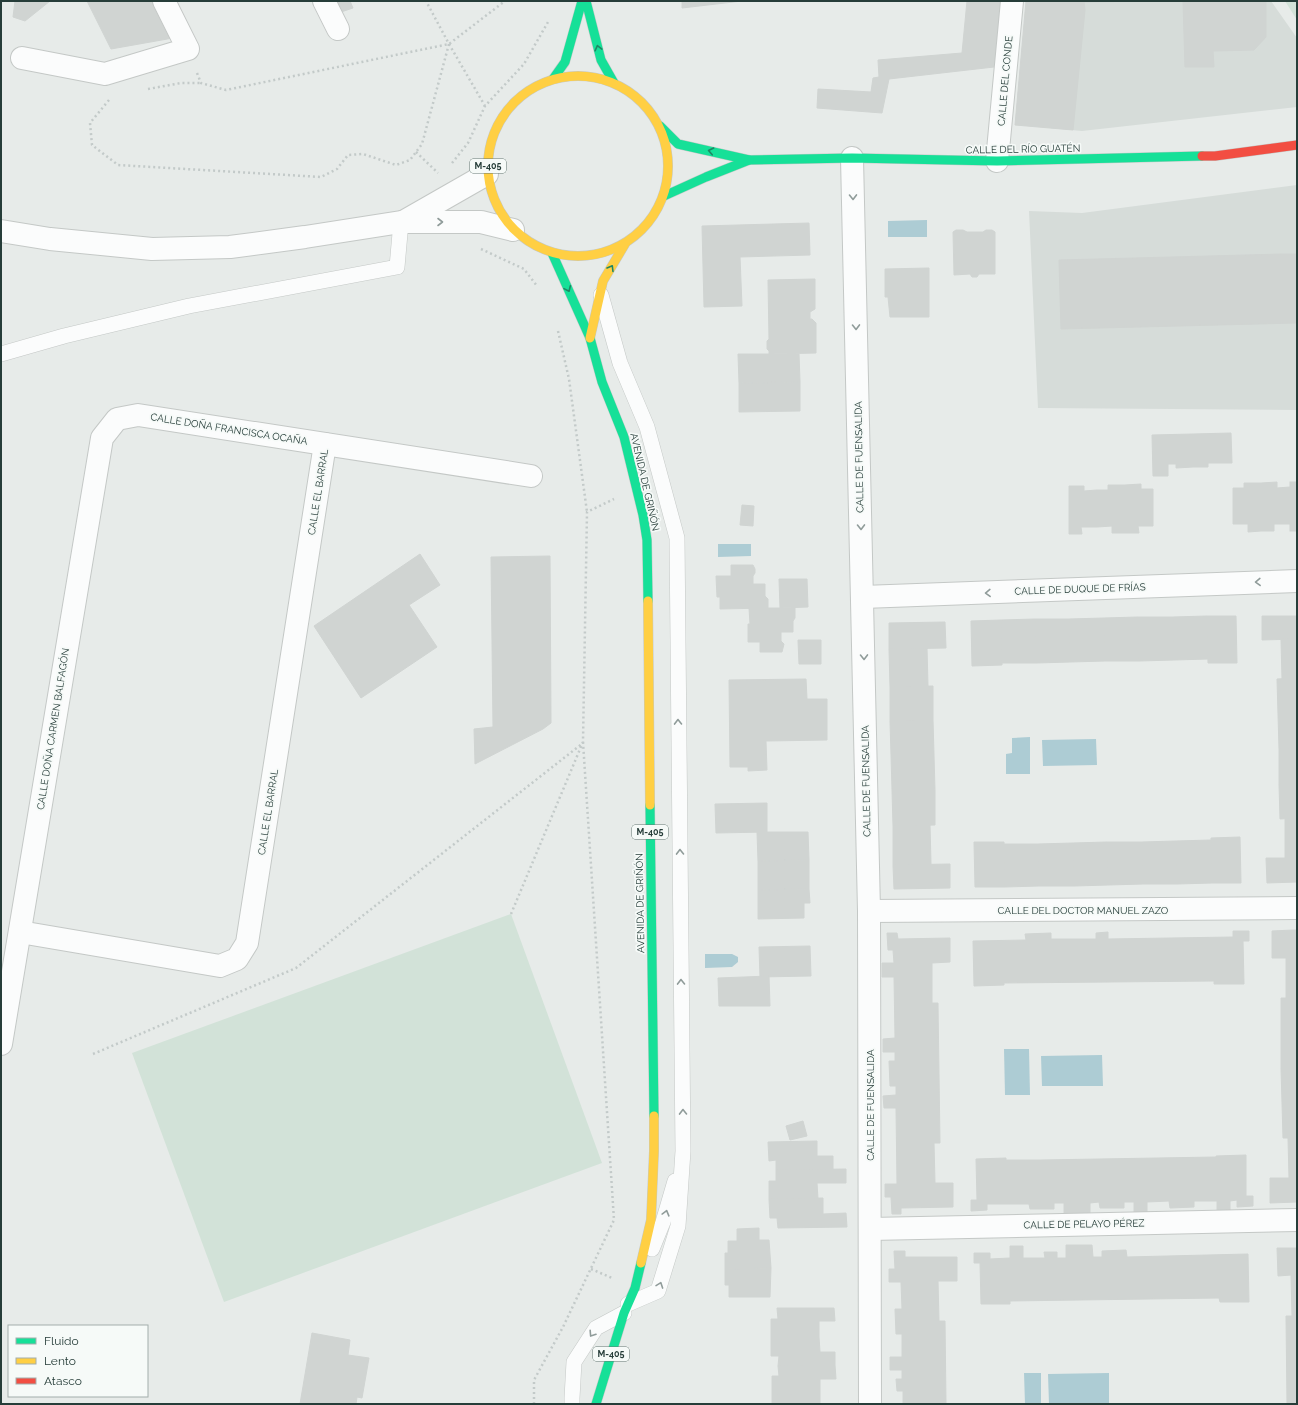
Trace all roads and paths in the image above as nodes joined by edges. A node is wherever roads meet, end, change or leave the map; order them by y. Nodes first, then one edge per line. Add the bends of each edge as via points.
1 (164, 1) edge
2 (324, 1) edge
3 (426, 1) edge
4 (505, 1) edge
5 (582, 1) edge
6 (586, 1) edge
7 (1012, 1) edge
8 (550, 19) dead end
9 (338, 29) dead end
10 (449, 44) junction
11 (188, 49) junction
12 (22, 58) dead end
13 (553, 79) junction
14 (201, 83) junction
15 (614, 83) junction
16 (142, 90) dead end
17 (112, 97) dead end
18 (485, 106) junction
19 (660, 126) junction
20 (1297, 144) edge
21 (416, 152) junction
22 (852, 158) junction
23 (749, 160) junction
24 (997, 161) junction
25 (487, 174) junction
26 (449, 184) junction
27 (664, 196) junction
28 (402, 222) junction
29 (513, 230) junction
30 (1, 231) edge
31 (625, 244) junction
32 (475, 247) dead end
33 (552, 253) junction
34 (542, 291) dead end
35 (600, 292) junction
36 (556, 325) dead end
37 (590, 338) junction
38 (1, 354) edge
39 (117, 419) joint
40 (325, 444) junction
41 (531, 476) dead end
42 (636, 488) junction
43 (587, 512) junction
44 (1297, 581) edge
45 (863, 598) junction
46 (583, 742) junction
47 (1297, 908) edge
48 (869, 911) junction
49 (511, 914) dead end
50 (20, 932) junction
51 (1, 1044) edge
52 (93, 1054) dead end
53 (683, 1151) junction
54 (1297, 1220) edge
55 (870, 1229) junction
56 (635, 1288) junction
57 (626, 1308) junction
58 (598, 1401) edge
59 (534, 1404) edge
60 (572, 1404) edge
61 (870, 1404) edge

1 - 11 street
2 - 9 street
3 - 10 path
4 - 10 path
5 - 13 main road, M-405 via 565,62
15 -> 6 main road, M-405 via 601,60
7 - 24 street, CALLE DEL CONDE
8 - 18 path via 524,64
10 - 14 path via 226,90
10 - 18 path
10 - 21 path via 422,144
11 - 12 street via 105,74
11 - 14 path
13 - 15 main road, M-405 via 584,76
13 - 25 main road, M-405 via 516,100 497,126 488,156
14 - 16 path via 181,82
15 - 19 main road, M-405 via 641,100
17 - 21 path via 90,123 92,145 118,166 321,177 337,169 348,155 363,154 396,165 410,160
18 - 26 path
23 -> 19 main road via 678,144
19 - 27 main road, M-405 via 669,164
20 - 24 main road, CALLE DEL RÍO GUATÉN via 1215,156
21 - 26 path
22 - 23 main road, CALLE DEL RÍO GUATÉN
22 - 24 main road, CALLE DEL RÍO GUATÉN
22 -> 45 street, CALLE DE FUENSALIDA
23 - 27 main road
25 - 26 street
25 - 29 main road, M-405 via 495,204
26 - 28 street
27 - 31 main road, M-405 via 649,223
28 -> 29 street via 481,222
28 - 30 street via 230,247 152,249 50,239
28 - 38 lane via 397,267 189,306
29 - 33 main road, M-405
31 - 33 main road, M-405 via 584,257
35 -> 31 main road, AVENIDA DE GRIÑÓN / M-405 via 603,281
32 - 34 path via 524,269
33 -> 37 main road, AVENIDA DE GRIÑÓN / M-405
35 - 37 main road, AVENIDA DE GRIÑÓN / M-405
53 -> 35 lane via 677,538 647,427 620,363
36 - 43 path via 569,379
37 - 42 main road, AVENIDA DE GRIÑÓN / M-405 via 602,382 624,437
39 - 40 street, CALLE DOÑA FRANCISCA OCAÑA via 138,415
39 - 50 street, CALLE DOÑA CARMEN BALFAGÓN via 102,438
40 - 41 street, CALLE DOÑA FRANCISCA OCAÑA
40 - 50 street, CALLE EL BARRAL via 247,943 237,959 220,966
42 - 43 path
42 - 56 main road, AVENIDA DE GRIÑÓN / M-405 via 647,540 654,1151 651,1220
43 - 46 path
44 -> 45 street, CALLE DE DUQUE DE FRÍAS
45 -> 48 street, CALLE DE FUENSALIDA
46 - 49 path
46 - 52 path via 296,968
46 - 59 path via 614,1220 563,1327 534,1380
47 - 48 street, CALLE DEL DOCTOR MANUEL ZAZO
48 - 55 street, CALLE DE FUENSALIDA
50 - 51 street, CALLE DOÑA CARMEN BALFAGÓN
56 -> 53 lane via 664,1222
57 -> 53 lane via 658,1291 665,1272 678,1226
54 - 55 street, CALLE DE PELAYO PÉREZ
55 - 61 street, CALLE DE FUENSALIDA
56 - 57 main road, AVENIDA DE GRIÑÓN / M-405
57 - 58 main road, AVENIDA DE GRIÑÓN / M-405
57 -> 60 lane via 596,1328 574,1362

